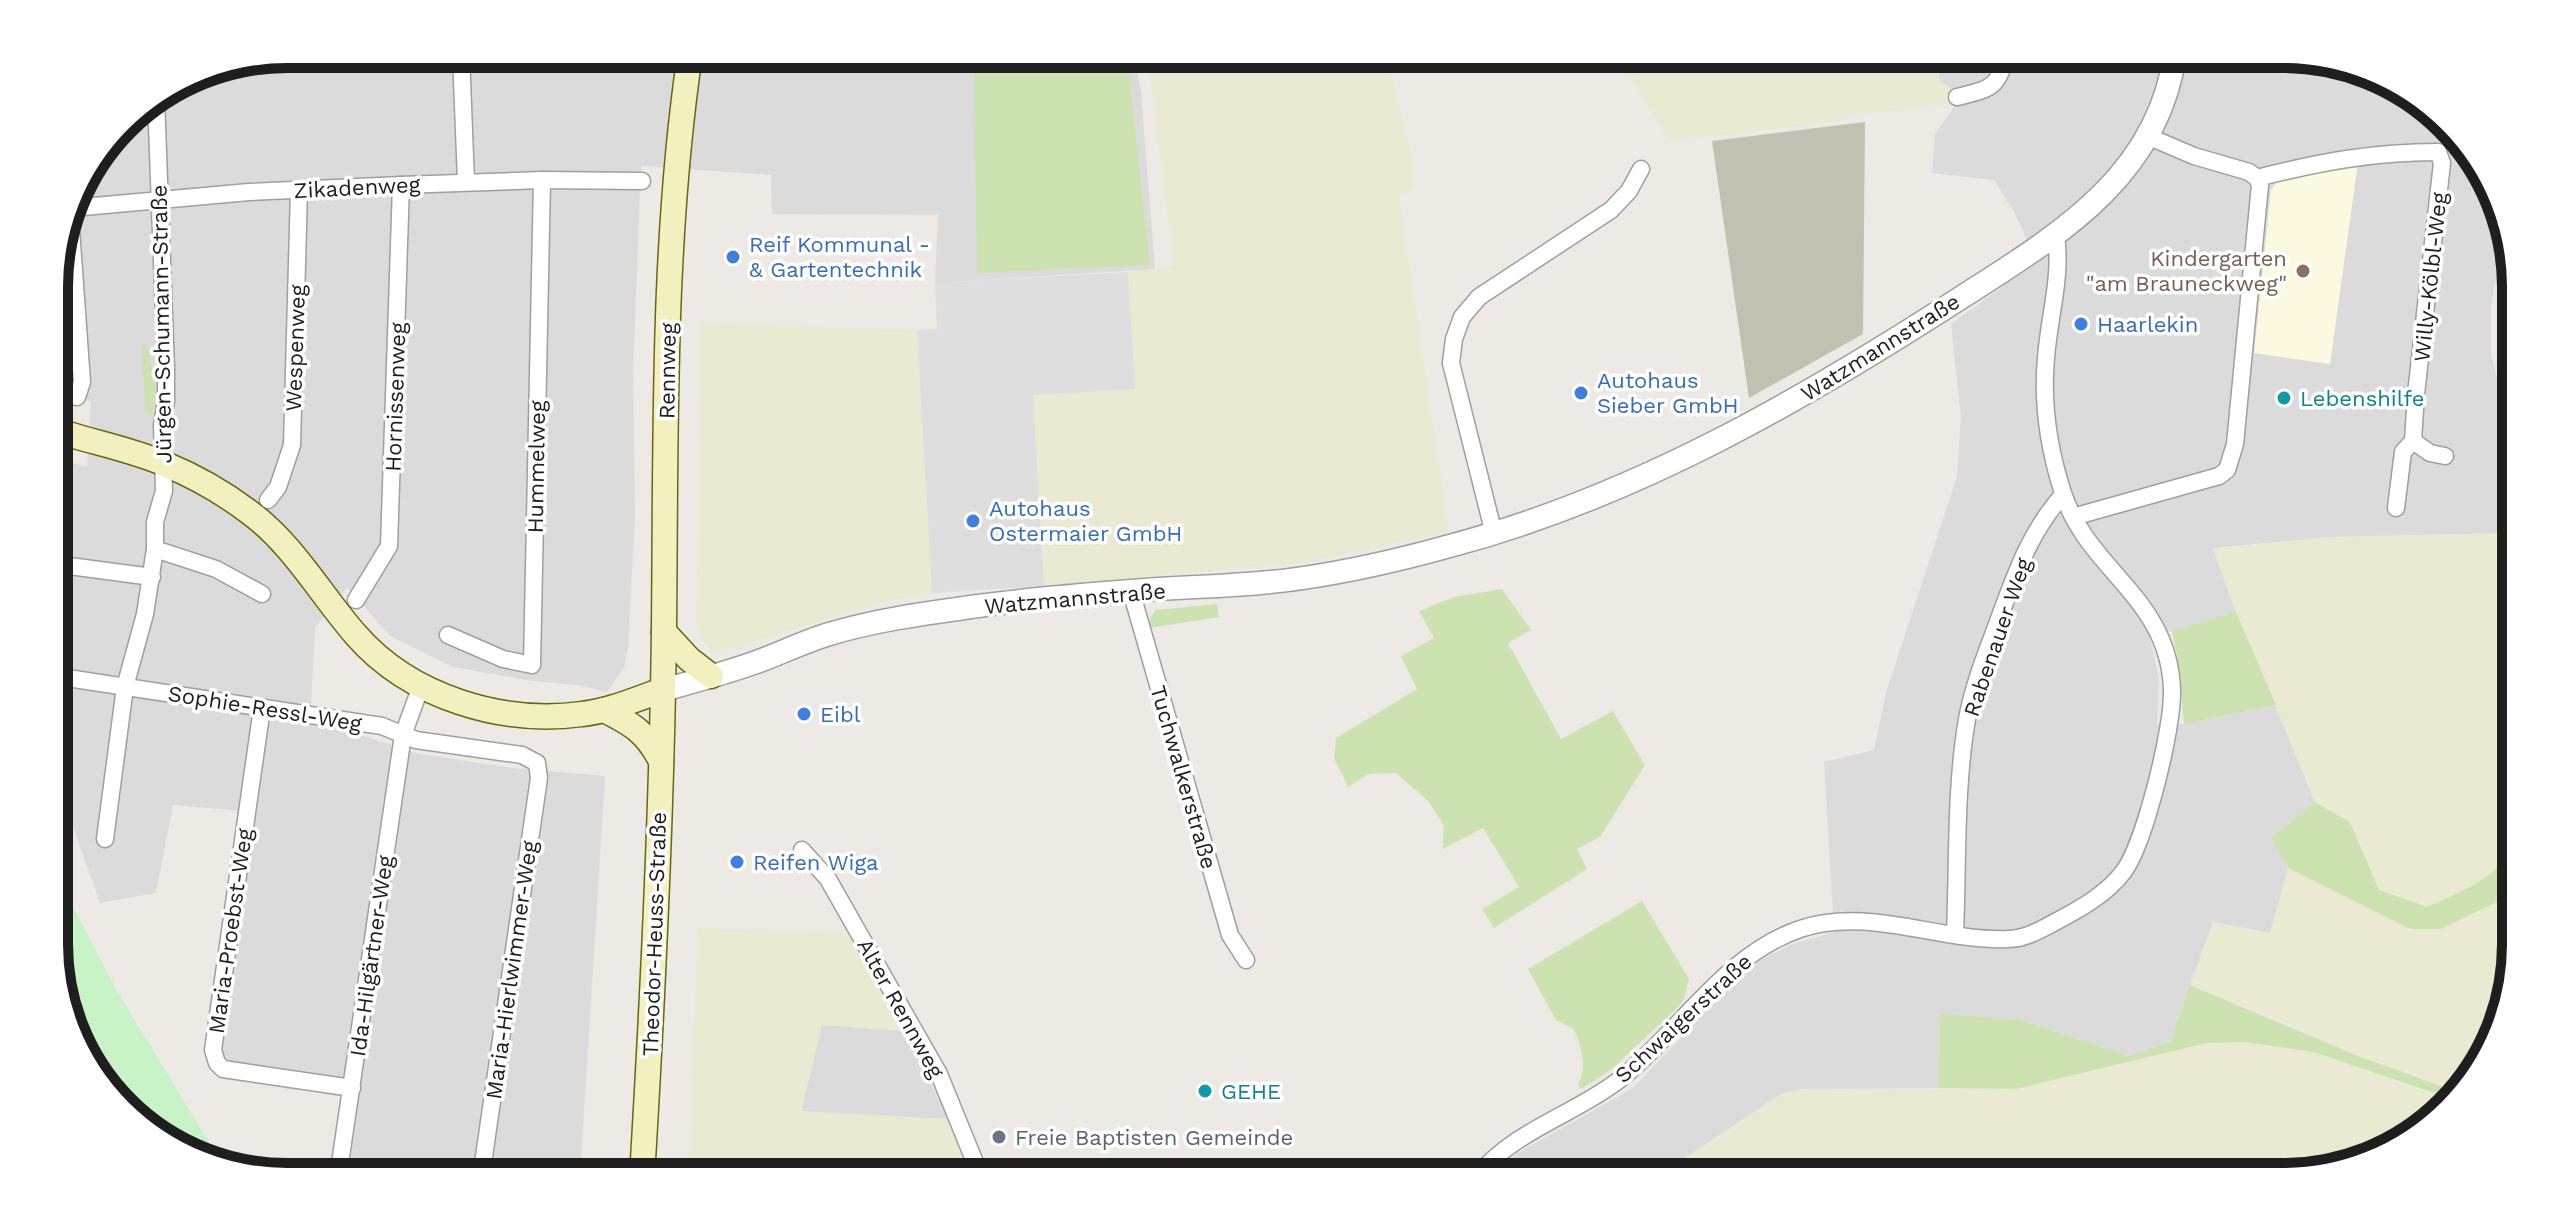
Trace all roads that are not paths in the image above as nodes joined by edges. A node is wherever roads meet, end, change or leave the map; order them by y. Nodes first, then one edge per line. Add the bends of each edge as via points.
1 (462, 68) edge
2 (688, 68) edge
3 (2003, 68) edge
4 (2173, 68) edge
5 (1957, 97) dead end
6 (156, 111) edge
7 (2147, 136) junction
8 (1641, 169) dead end
9 (2257, 178) junction
10 (542, 180) junction
11 (642, 181) dead end
12 (466, 182) junction
13 (401, 185) junction
14 (299, 190) junction
15 (159, 201) junction
16 (83, 207) edge
17 (2056, 236) junction
18 (72, 244) edge
19 (68, 395) edge
20 (68, 434) edge
21 (2413, 441) junction
22 (2445, 456) dead end
23 (165, 464) junction
24 (2063, 495) junction
25 (268, 500) dead end
26 (2396, 508) dead end
27 (2073, 517) junction
28 (1494, 534) junction
29 (155, 549) junction
30 (68, 566) edge
31 (152, 577) junction
32 (1131, 591) junction
33 (262, 594) dead end
34 (356, 600) dead end
35 (664, 632) junction
36 (448, 635) dead end
37 (711, 676) junction
38 (74, 679) dead end
39 (421, 686) junction
40 (125, 687) junction
41 (663, 690) junction
42 (262, 708) junction
43 (604, 710) junction
44 (403, 735) junction
45 (661, 761) junction
46 (537, 763) joint
47 (105, 839) dead end
48 (802, 850) dead end
49 (1955, 933) junction
50 (1246, 960) dead end
51 (352, 1088) junction
52 (340, 1163) edge
53 (483, 1163) edge
54 (643, 1163) edge
55 (975, 1163) edge
56 (1488, 1163) edge

1 - 12 street
2 - 35 main road, Rennweg via 670,275
3 - 5 street via 1988,89
4 - 7 street, Watzmannstraße
6 - 15 street, Jürgen-Schumann-Straße
7 - 9 street
7 - 17 street, Watzmannstraße via 2115,182
8 - 28 street via 1611,210 1479,297 1462,317 1451,363
9 - 21 street, Willy-Kölbl-Weg via 2322,161 2438,152 2442,163
9 - 27 street via 2235,444 2227,470
10 - 11 street, Zikadenweg
10 - 12 street, Zikadenweg
10 - 36 street, Hummelweg via 532,665 503,659
12 - 13 street, Zikadenweg
13 - 14 street, Zikadenweg
13 - 34 street, Hornissenweg via 389,546
14 - 15 street, Zikadenweg
14 - 25 street, Wespenweg via 292,445
15 - 16 street, Zikadenweg
15 - 23 street, Jürgen-Schumann-Straße
17 - 24 street, Schwaigerstraße via 2059,269 2045,390
17 - 28 street, Watzmannstraße via 1735,434 1613,490
18 - 19 street via 82,382 77,397
20 - 23 main road
21 - 22 street
21 - 26 street via 2403,452
23 - 29 street, Jürgen-Schumann-Straße
23 - 39 main road via 251,513 293,554 357,637 397,673
24 - 27 street, Schwaigerstraße
24 - 49 street, Rabenauer Weg via 2032,537 1974,689 1961,767
27 - 49 street, Schwaigerstraße via 2148,613 2166,653 2172,695 2154,790 2124,871 2091,901 2019,938
28 - 32 street, Watzmannstraße via 1303,578
29 - 31 street, Jürgen-Schumann-Straße
29 - 33 street via 216,569
30 - 31 street
31 - 40 street, Jürgen-Schumann-Straße
32 - 37 street, Watzmannstraße via 979,606 885,622 826,635
32 - 50 street, Tuchwalkerstraße via 1230,935
35 - 37 main road
35 - 41 main road, Rennweg
37 - 41 street, Watzmannstraße
38 - 40 street, Sophie-Ressl-Weg
39 - 43 main road via 469,704 524,714
39 - 44 street
40 - 42 street, Sophie-Ressl-Weg
40 - 47 street
41 - 43 main road
41 - 45 main road, Theodor-Heuss-Straße
42 - 44 street, Sophie-Ressl-Weg via 382,726
42 - 51 street, Maria-Proebst-Weg via 213,1050 223,1069
43 - 45 main road via 637,728
44 - 46 street, Sophie-Ressl-Weg via 522,755
44 - 51 street, Ida-Hilgärtner-Weg
45 - 54 main road, Theodor-Heuss-Straße
46 - 53 street, Maria-Hierlwimmer-Weg
48 - 55 street, Alter Rennweg via 828,879 939,1074
49 - 56 street, Schwaigerstraße via 1857,922 1802,929 1774,941 1736,965 1617,1082 1513,1141
51 - 52 street, Ida-Hilgärtner-Weg

